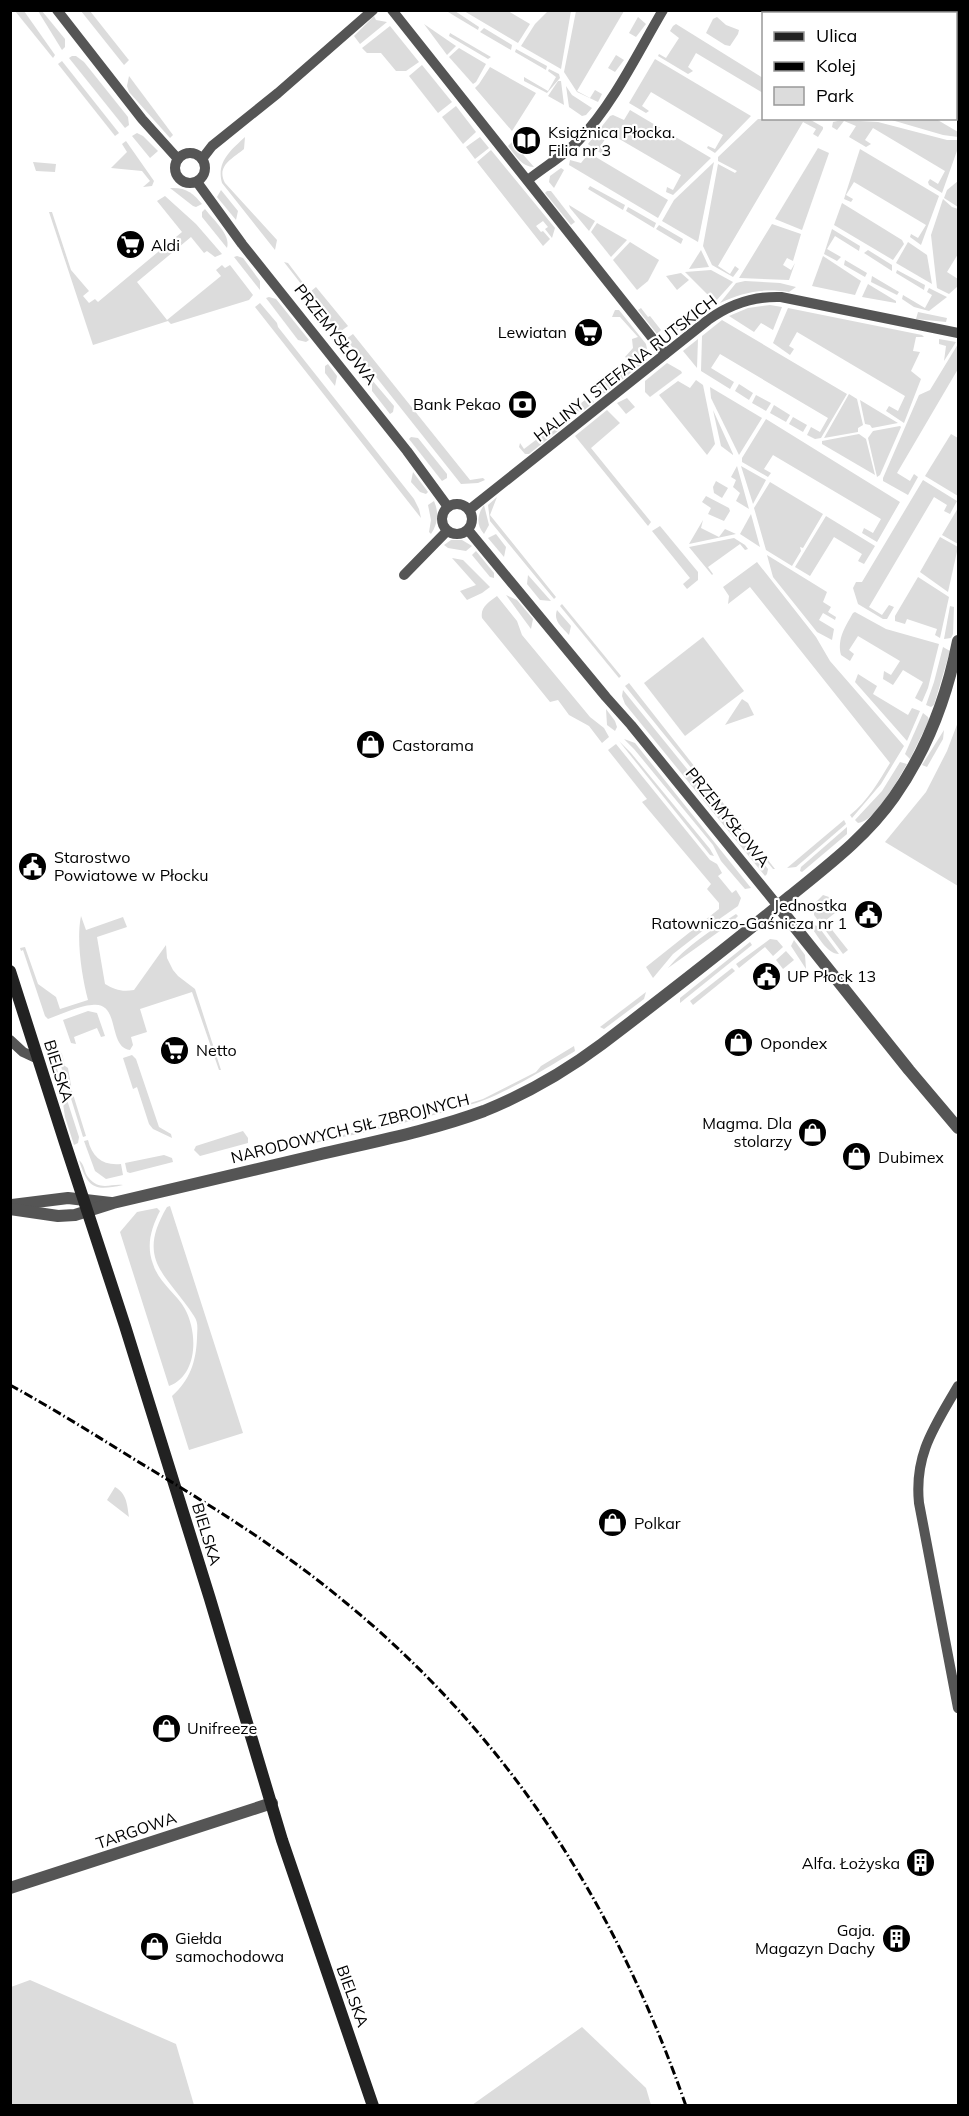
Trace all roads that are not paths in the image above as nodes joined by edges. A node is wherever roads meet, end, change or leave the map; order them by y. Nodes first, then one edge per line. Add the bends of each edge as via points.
1 (50, 10) edge
2 (57, 10) edge
3 (372, 10) edge
4 (392, 10) edge
5 (663, 10) edge
6 (74, 34) junction
7 (178, 159) junction
8 (202, 159) junction
9 (528, 180) junction
10 (197, 182) junction
11 (958, 333) edge
12 (665, 354) junction
13 (448, 507) junction
14 (469, 510) junction
15 (468, 530) junction
16 (447, 531) junction
17 (404, 575) dead end
18 (958, 641) edge
19 (778, 906) junction
20 (10, 971) edge
21 (30, 1032) junction
22 (10, 1039) edge
23 (38, 1059) junction
24 (958, 1128) edge
25 (83, 1200) junction
26 (113, 1203) junction
27 (10, 1207) edge
28 (87, 1212) junction
29 (958, 1386) edge
30 (958, 1708) edge
31 (272, 1803) junction
32 (10, 1888) edge
33 (373, 2106) edge

1 - 6 street
2 - 6 street
3 - 8 street via 212,146
4 - 9 street
5 - 9 street via 590,128
6 - 7 street
7 - 8 street via 190,153
7 - 10 street via 179,178
8 - 10 street via 205,171
9 - 12 street
10 - 13 street, PRZEMYSŁOWA
11 - 12 street, HALINY I STEFANA RUTSKICH via 767,297 720,311
12 - 14 street, HALINY I STEFANA RUTSKICH
13 - 14 street via 459,504
13 - 16 street via 443,516
14 - 15 street via 472,520
15 - 16 street via 458,534
15 - 19 street, PRZEMYSŁOWA
16 - 17 street
18 - 19 street, NARODOWYCH SIŁ ZBROJNYCH via 932,730 894,798 852,844
19 - 24 street, PRZEMYSŁOWA
19 - 26 street, NARODOWYCH SIŁ ZBROJNYCH via 585,1056 511,1099 462,1119 410,1133
20 - 21 main road, BIELSKA
21 - 22 street
21 - 23 main road, BIELSKA
22 - 23 street via 22,1052
23 - 25 main road, BIELSKA
25 - 26 street, NARODOWYCH SIŁ ZBROJNYCH
25 - 27 street, NARODOWYCH SIŁ ZBROJNYCH via 53,1199
25 - 28 main road, BIELSKA
26 - 28 street, NARODOWYCH SIŁ ZBROJNYCH
27 - 28 street, NARODOWYCH SIŁ ZBROJNYCH via 58,1216
28 - 31 main road, BIELSKA
29 - 30 street via 926,1444 918,1485
31 - 32 street, TARGOWA
31 - 33 main road, BIELSKA

